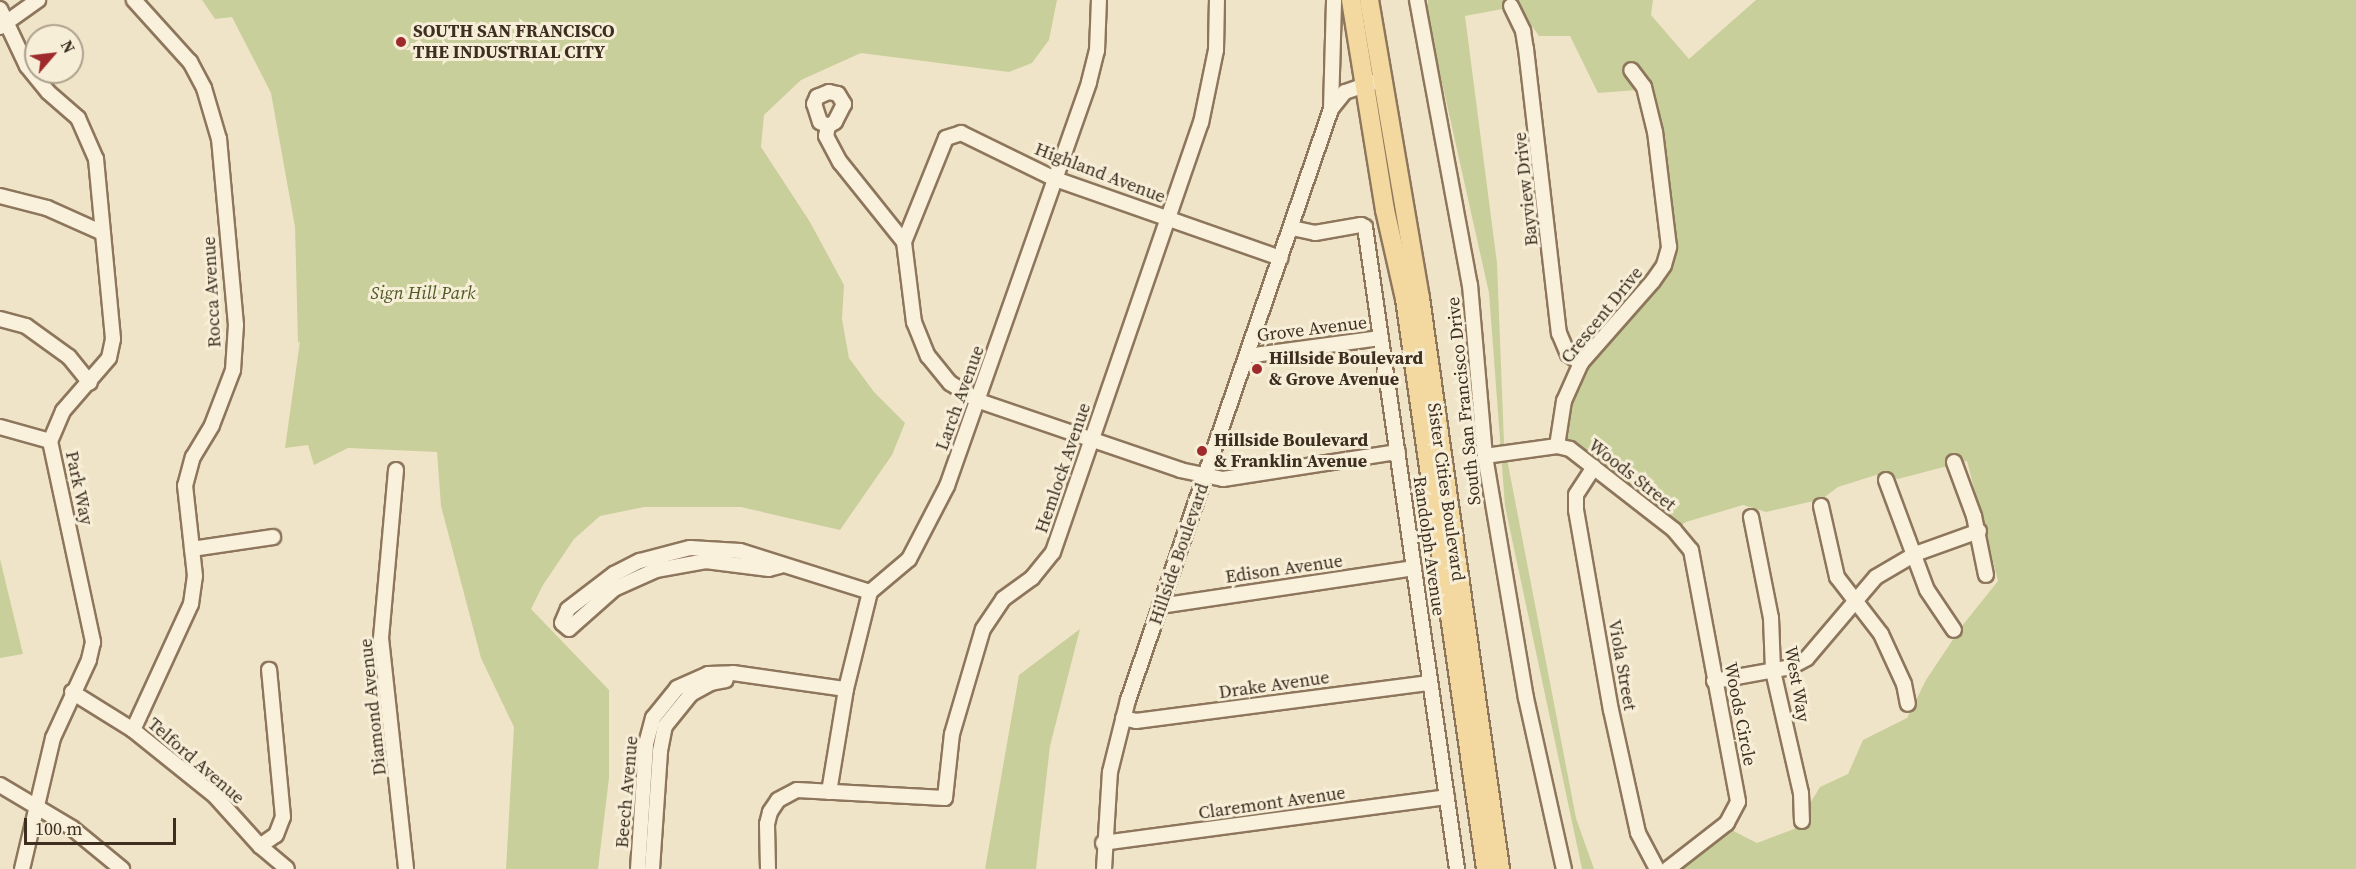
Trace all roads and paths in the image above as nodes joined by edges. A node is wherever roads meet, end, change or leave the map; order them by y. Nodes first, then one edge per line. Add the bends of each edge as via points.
1 (38, 0) edge
2 (134, 0) edge
3 (1099, 0) edge
4 (1217, 0) edge
5 (1334, 0) edge
6 (1351, 0) edge
7 (1369, 0) edge
8 (1417, 0) edge
9 (1511, 6) dead end
10 (0, 9) edge
11 (3, 25) edge
12 (1631, 70) dead end
13 (1382, 81) junction
14 (1363, 84) junction
15 (1332, 109) junction
16 (828, 126) dead end
17 (1055, 179) junction
18 (0, 196) edge
19 (1168, 218) junction
20 (1292, 228) junction
21 (103, 233) junction
22 (904, 242) junction
23 (1281, 258) junction
24 (0, 319) edge
25 (1381, 338) junction
26 (1247, 356) junction
27 (1581, 363) junction
28 (90, 383) junction
29 (979, 401) junction
30 (0, 427) edge
31 (1091, 440) junction
32 (50, 441) junction
33 (1557, 446) junction
34 (1398, 452) junction
35 (1485, 456) junction
36 (1954, 462) dead end
37 (1594, 467) junction
38 (396, 470) dead end
39 (1206, 477) junction
40 (1887, 480) dead end
41 (1821, 506) dead end
42 (1751, 517) dead end
43 (1979, 531) junction
44 (273, 537) dead end
45 (1683, 538) joint
46 (192, 549) junction
47 (1915, 554) junction
48 (1414, 568) junction
49 (1986, 575) dead end
50 (610, 584) dead end
51 (870, 592) junction
52 (1853, 601) junction
53 (1160, 606) junction
54 (1954, 630) dead end
55 (269, 670) dead end
56 (1773, 671) junction
57 (743, 676) junction
58 (1714, 681) junction
59 (1430, 683) junction
60 (846, 689) junction
61 (72, 692) junction
62 (1908, 704) dead end
63 (1122, 718) junction
64 (133, 730) junction
65 (0, 785) edge
66 (829, 792) junction
67 (1447, 797) junction
68 (37, 805) junction
69 (1802, 821) dead end
70 (1103, 843) junction
71 (260, 846) junction
72 (22, 869) edge
73 (122, 869) edge
74 (287, 869) edge
75 (406, 869) edge
76 (638, 869) edge
77 (652, 869) edge
78 (768, 869) edge
79 (1104, 869) edge
80 (1457, 869) edge
81 (1486, 869) edge
82 (1500, 869) edge
83 (1564, 869) edge
84 (1657, 869) edge
85 (1668, 869) edge

1 - 11 street
2 - 46 street, Rocca Avenue via 190,62 204,88 219,139 236,325 233,370 212,424 193,457 185,486
3 - 17 street, Larch Avenue via 1097,51
4 - 19 street, Hemlock Avenue via 1210,88
5 - 15 street, Hillside Boulevard
6 - 14 main road
7 - 13 main road
8 - 35 street, South San Francisco Drive via 1470,285
9 - 27 street, Bayview Drive via 1523,31 1526,49 1559,333 1568,354
10 - 11 street, Park Way
11 - 21 street, Park Way via 27,66 87,133 96,159
12 - 27 street, Crescent Drive via 1644,87 1655,132 1669,247 1664,265 1653,281
13 - 14 street, Hillside Boulevard
13 - 82 main road, Sister Cities Boulevard via 1420,298
14 - 15 street, Hillside Boulevard via 1345,92
14 - 81 main road, Sister Cities Boulevard via 1405,299
15 - 20 street, Hillside Boulevard
16 - 22 street via 826,136 840,162
17 - 19 street, Highland Avenue
17 - 22 street, Highland Avenue via 962,133 946,138
17 - 29 street, Larch Avenue
18 - 21 street via 47,208
19 - 23 street, Highland Avenue
19 - 31 street, Hemlock Avenue
20 - 23 street, Hillside Boulevard
20 - 25 street, Randolph Avenue via 1315,233 1365,227
21 - 28 street, Park Way via 113,339 110,358
22 - 29 street via 914,322 928,356 950,383
23 - 26 street, Hillside Boulevard
24 - 28 street via 26,326 69,357
25 - 26 street, Grove Avenue
25 - 34 street, Randolph Avenue
26 - 39 street, Hillside Boulevard
27 - 33 street, Crescent Drive via 1564,401
28 - 32 street, Park Way via 63,411
29 - 31 street
29 - 51 street, Larch Avenue via 947,486 909,559
30 - 32 street
31 - 39 street
31 - 66 street, Hemlock Avenue via 1053,552 1032,578 1003,599 983,629 952,734 945,798
32 - 61 street, Park Way via 93,642 89,660
33 - 35 street
33 - 37 street, Woods Street via 1569,449
34 - 39 street via 1236,478
34 - 48 street, Randolph Avenue
35 - 83 street, South San Francisco Drive via 1526,698
36 - 43 street
37 - 45 street, Woods Street
37 - 84 street, Viola Street via 1576,495 1576,510 1611,710 1636,821 1644,848
38 - 75 street, Diamond Avenue via 381,638
39 - 53 street, Hillside Boulevard
40 - 47 street
41 - 52 street via 1837,577
42 - 56 street, West Way via 1772,618
43 - 47 street
43 - 49 street
44 - 46 street
45 - 58 street, Woods Circle via 1691,550
46 - 64 street, Rocca Avenue via 195,576 191,604
47 - 52 street via 1876,577
47 - 54 street via 1927,590
48 - 53 street, Edison Avenue
48 - 59 street, Randolph Avenue
50 - 51 street via 640,561 690,548 740,551
51 - 60 street
52 - 56 street via 1807,658
52 - 62 street via 1887,644
53 - 63 street, Hillside Boulevard
55 - 71 street via 283,817 276,835
56 - 58 street
56 - 69 street, West Way via 1801,793
57 - 60 street, Beech Avenue via 795,679
57 - 76 street, Beech Avenue via 708,674 689,681 667,698 654,718 646,744
57 - 77 street, Beech Avenue via 711,683 691,694 665,726
58 - 85 street, Woods Circle via 1738,802 1727,823
59 - 63 street, Drake Avenue via 1136,722
59 - 67 street, Randolph Avenue
60 - 66 street
61 - 64 street, Telford Avenue
61 - 68 street, Park Way via 53,738
63 - 70 street, Hillside Boulevard via 1110,772
64 - 71 street, Telford Avenue via 215,796
65 - 68 street
66 - 78 street, Hemlock Avenue via 797,790 778,800 767,824
67 - 70 street, Claremont Avenue
67 - 80 street, Randolph Avenue
68 - 72 street, Park Way
68 - 73 street
70 - 79 street, Hillside Boulevard
71 - 74 street, Telford Avenue

